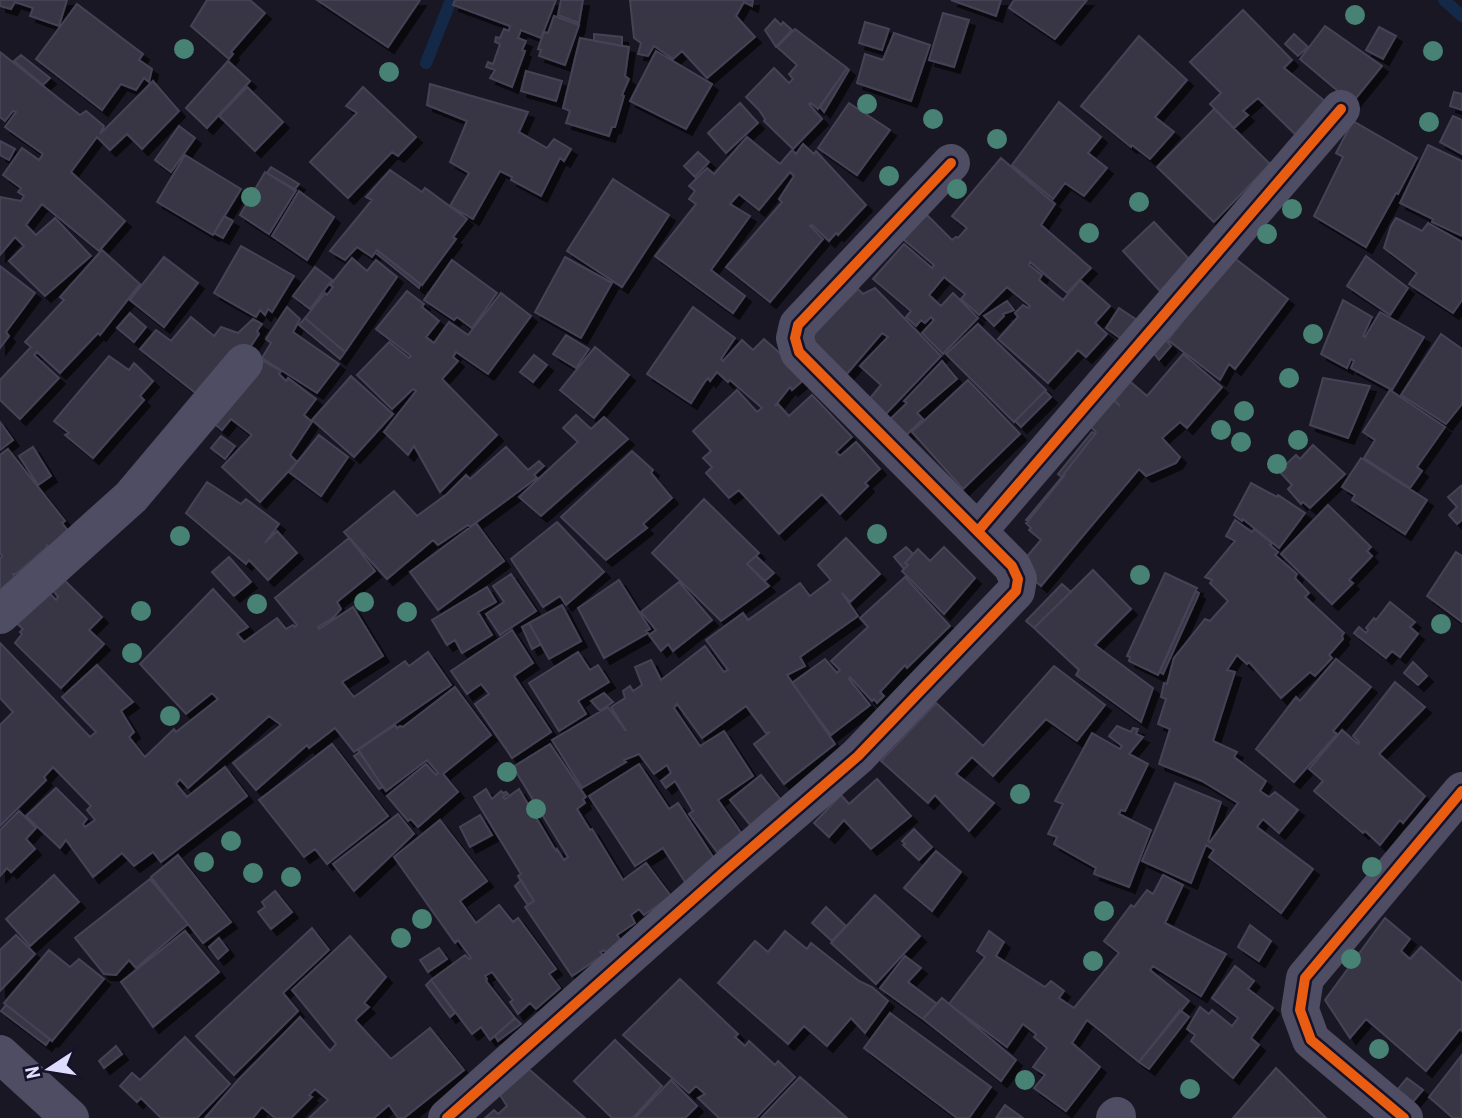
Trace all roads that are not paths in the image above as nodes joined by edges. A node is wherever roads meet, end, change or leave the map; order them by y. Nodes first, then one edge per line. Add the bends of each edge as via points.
1 (1341, 109) dead end
2 (951, 163) dead end
3 (244, 363) dead end
4 (978, 531) junction
5 (0, 615) edge
6 (1462, 791) edge
7 (0, 1054) edge
8 (70, 1118) edge
9 (447, 1118) edge
10 (1404, 1118) edge

1 - 4 street
2 - 4 street via 798,325 795,338 799,352
3 - 5 street via 131,497
4 - 9 street via 1012,566 1018,579 1016,592 858,756
6 - 10 street via 1305,978 1300,1010 1311,1040
7 - 8 street

